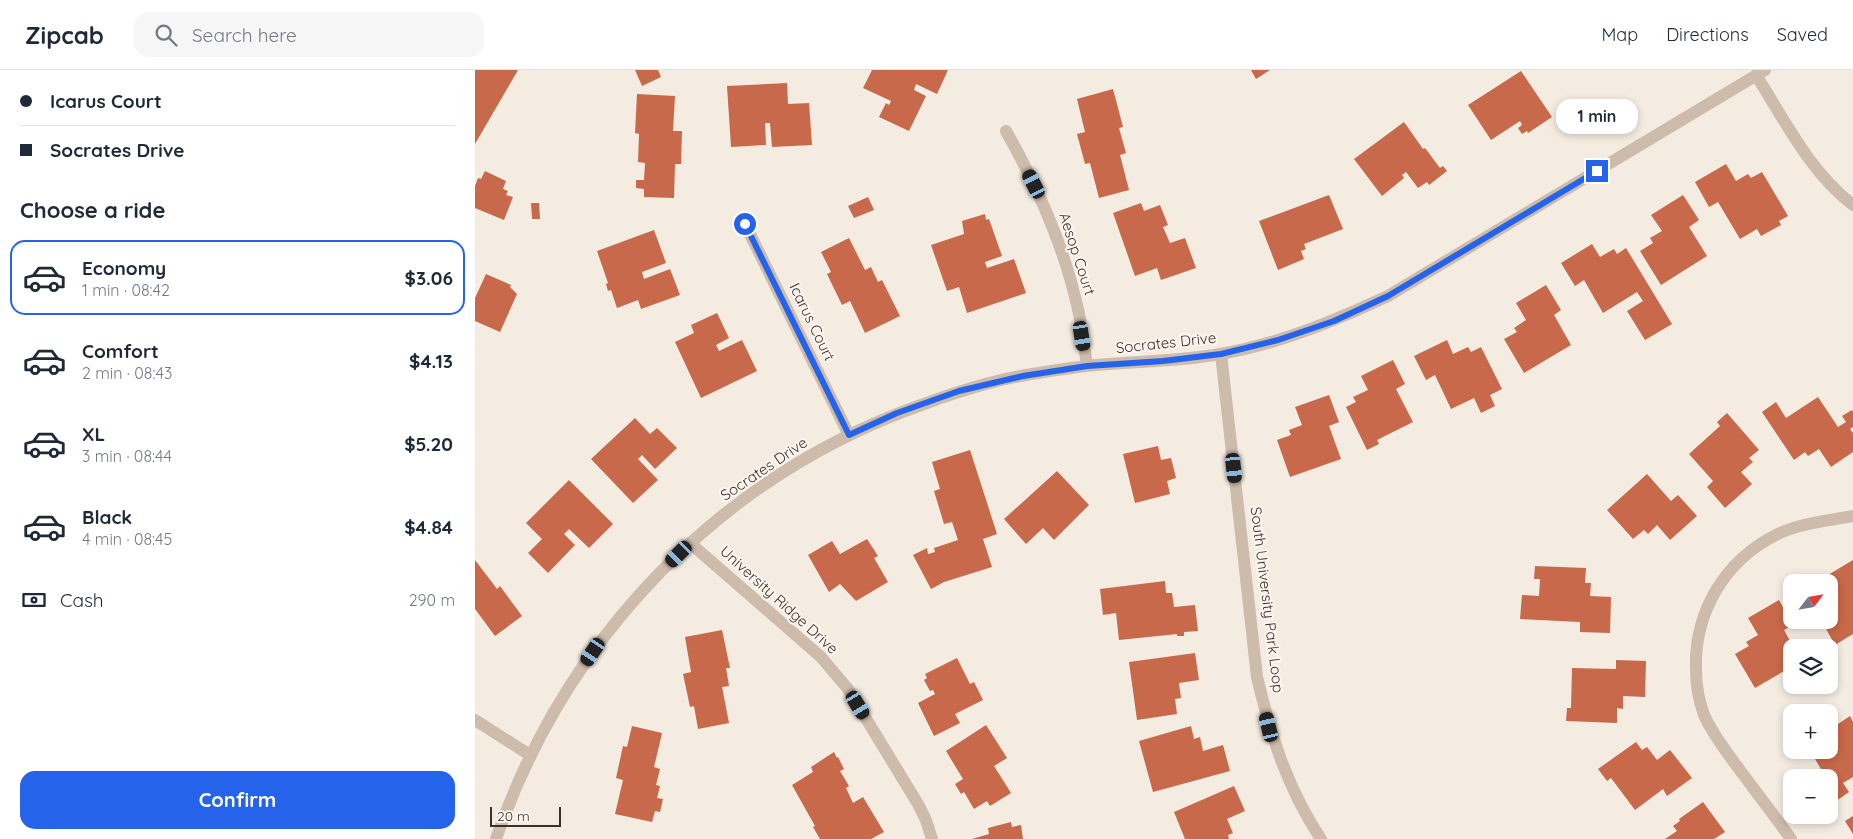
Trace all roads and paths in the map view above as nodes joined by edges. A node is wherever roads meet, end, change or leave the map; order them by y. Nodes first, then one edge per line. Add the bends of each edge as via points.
1 (1761, 73) edge
2 (1006, 131) dead end
3 (1853, 205) edge
4 (745, 224) dead end
5 (1221, 354) junction
6 (1087, 366) junction
7 (849, 435) junction
8 (1853, 516) edge
9 (691, 543) junction
10 (475, 720) edge
11 (530, 755) junction
12 (496, 839) edge
13 (932, 839) edge
14 (1321, 839) edge
15 (1791, 839) edge

1 - 3 street via 1815,167 1837,193
1 - 5 street, Socrates Drive via 1388,296 1334,321 1278,340
2 - 6 street, Aesop Court via 1042,199 1062,250 1077,306
4 - 7 street, Icarus Court
5 - 6 street, Socrates Drive
5 - 14 street, South University Park Loop via 1257,677 1269,727 1288,778
6 - 7 street, Socrates Drive via 959,391 897,413
7 - 9 street, Socrates Drive via 777,476
8 - 15 street via 1802,525 1777,534 1750,551 1727,572 1710,598 1699,627 1695,653 1696,684 1704,713 1716,738
9 - 11 street, Socrates Drive via 644,589 603,638 565,693
9 - 13 street, University Ridge Drive via 821,657 848,689 926,820
10 - 11 street
11 - 12 street, Socrates Drive

